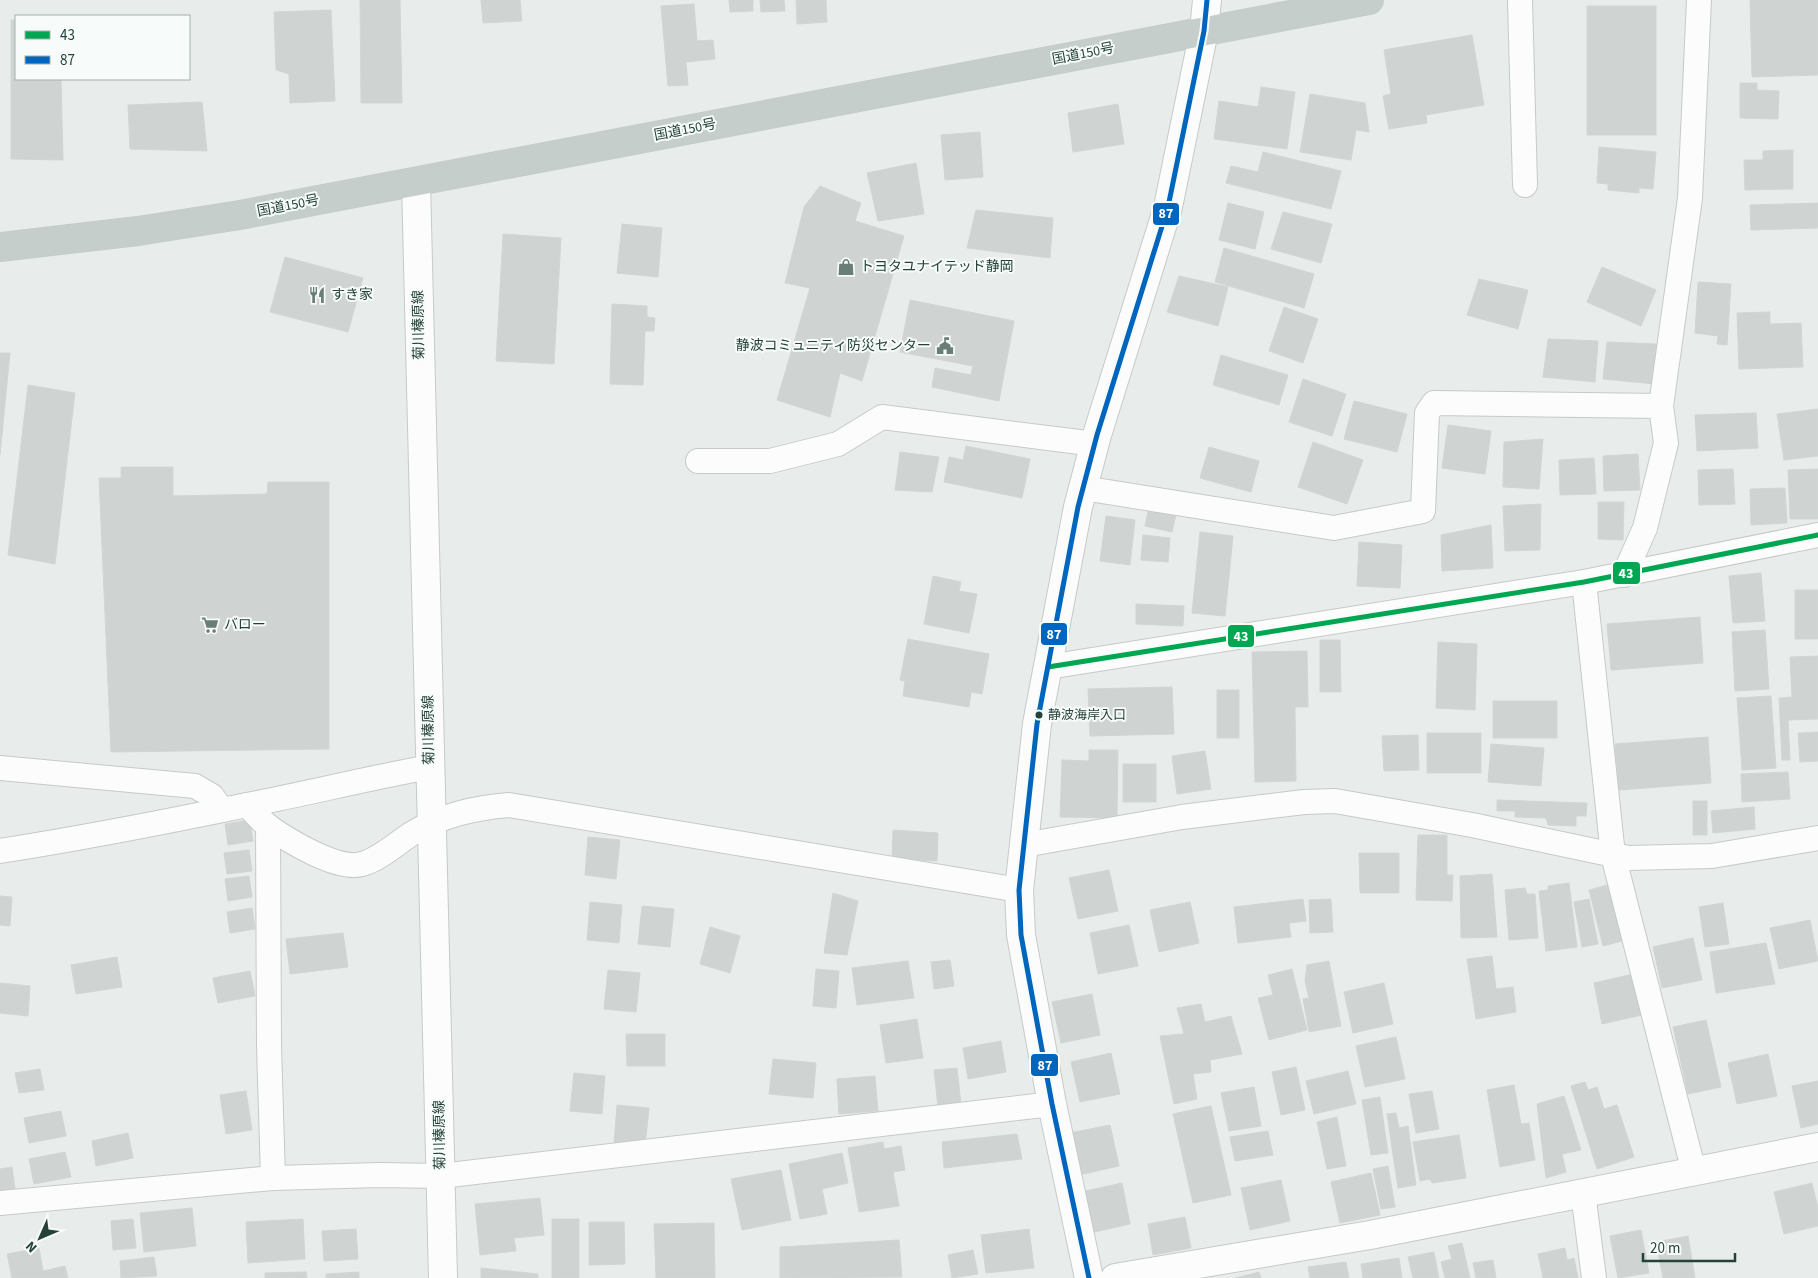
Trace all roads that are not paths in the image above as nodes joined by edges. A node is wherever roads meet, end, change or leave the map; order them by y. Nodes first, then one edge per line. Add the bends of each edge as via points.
1 (1207, 0) edge
2 (1369, 0) edge
3 (1520, 0) edge
4 (1699, 0) edge
5 (1204, 30) junction
6 (416, 182) junction
7 (1525, 185) dead end
8 (0, 247) edge
9 (1661, 406) junction
10 (1095, 444) junction
11 (698, 461) dead end
12 (1083, 488) junction
13 (1818, 535) edge
14 (1624, 575) junction
15 (1584, 582) junction
16 (1048, 667) junction
17 (430, 767) junction
18 (0, 768) edge
19 (247, 805) junction
20 (222, 810) junction
21 (432, 824) junction
22 (268, 826) junction
23 (1818, 838) edge
24 (1024, 845) junction
25 (0, 851) edge
26 (1613, 855) junction
27 (1019, 890) junction
28 (1052, 1104) junction
29 (1818, 1147) edge
30 (1694, 1172) junction
31 (441, 1176) junction
32 (273, 1178) junction
33 (1583, 1193) junction
34 (0, 1203) edge
35 (443, 1278) edge
36 (1089, 1278) edge
37 (1114, 1278) edge
38 (1594, 1278) edge

1 - 5 street
2 - 5 highway, 国道150号
3 - 7 street
4 - 9 street via 1690,198
5 - 6 highway, 国道150号
5 - 10 street via 1168,207
6 - 8 highway, 国道150号 via 138,232
6 - 17 street, 菊川榛原線
9 - 12 street via 1434,403 1426,413 1423,511 1334,528
9 - 14 street via 1666,443 1645,528
10 - 11 street via 882,417 838,444 770,461
10 - 12 street
12 - 16 street
13 - 14 street
14 - 15 street
15 - 16 street
15 - 26 street
16 - 24 street via 1037,724
17 - 19 street
17 - 21 street, 菊川榛原線
18 - 20 street via 195,786 212,796
19 - 20 street
19 - 22 street
20 - 25 street
21 - 22 street via 362,864 344,864 317,855
21 - 27 street via 446,816 476,808 509,805
21 - 31 street, 菊川榛原線
22 - 32 street
23 - 26 street via 1712,856 1628,858
24 - 26 street via 1182,817 1336,801
24 - 27 street
26 - 30 street
27 - 28 street via 1021,935
28 - 31 street
28 - 36 street
29 - 30 street
30 - 33 street
31 - 32 street
31 - 35 street, 菊川榛原線
32 - 34 street
33 - 37 street via 1370,1235
33 - 38 street

